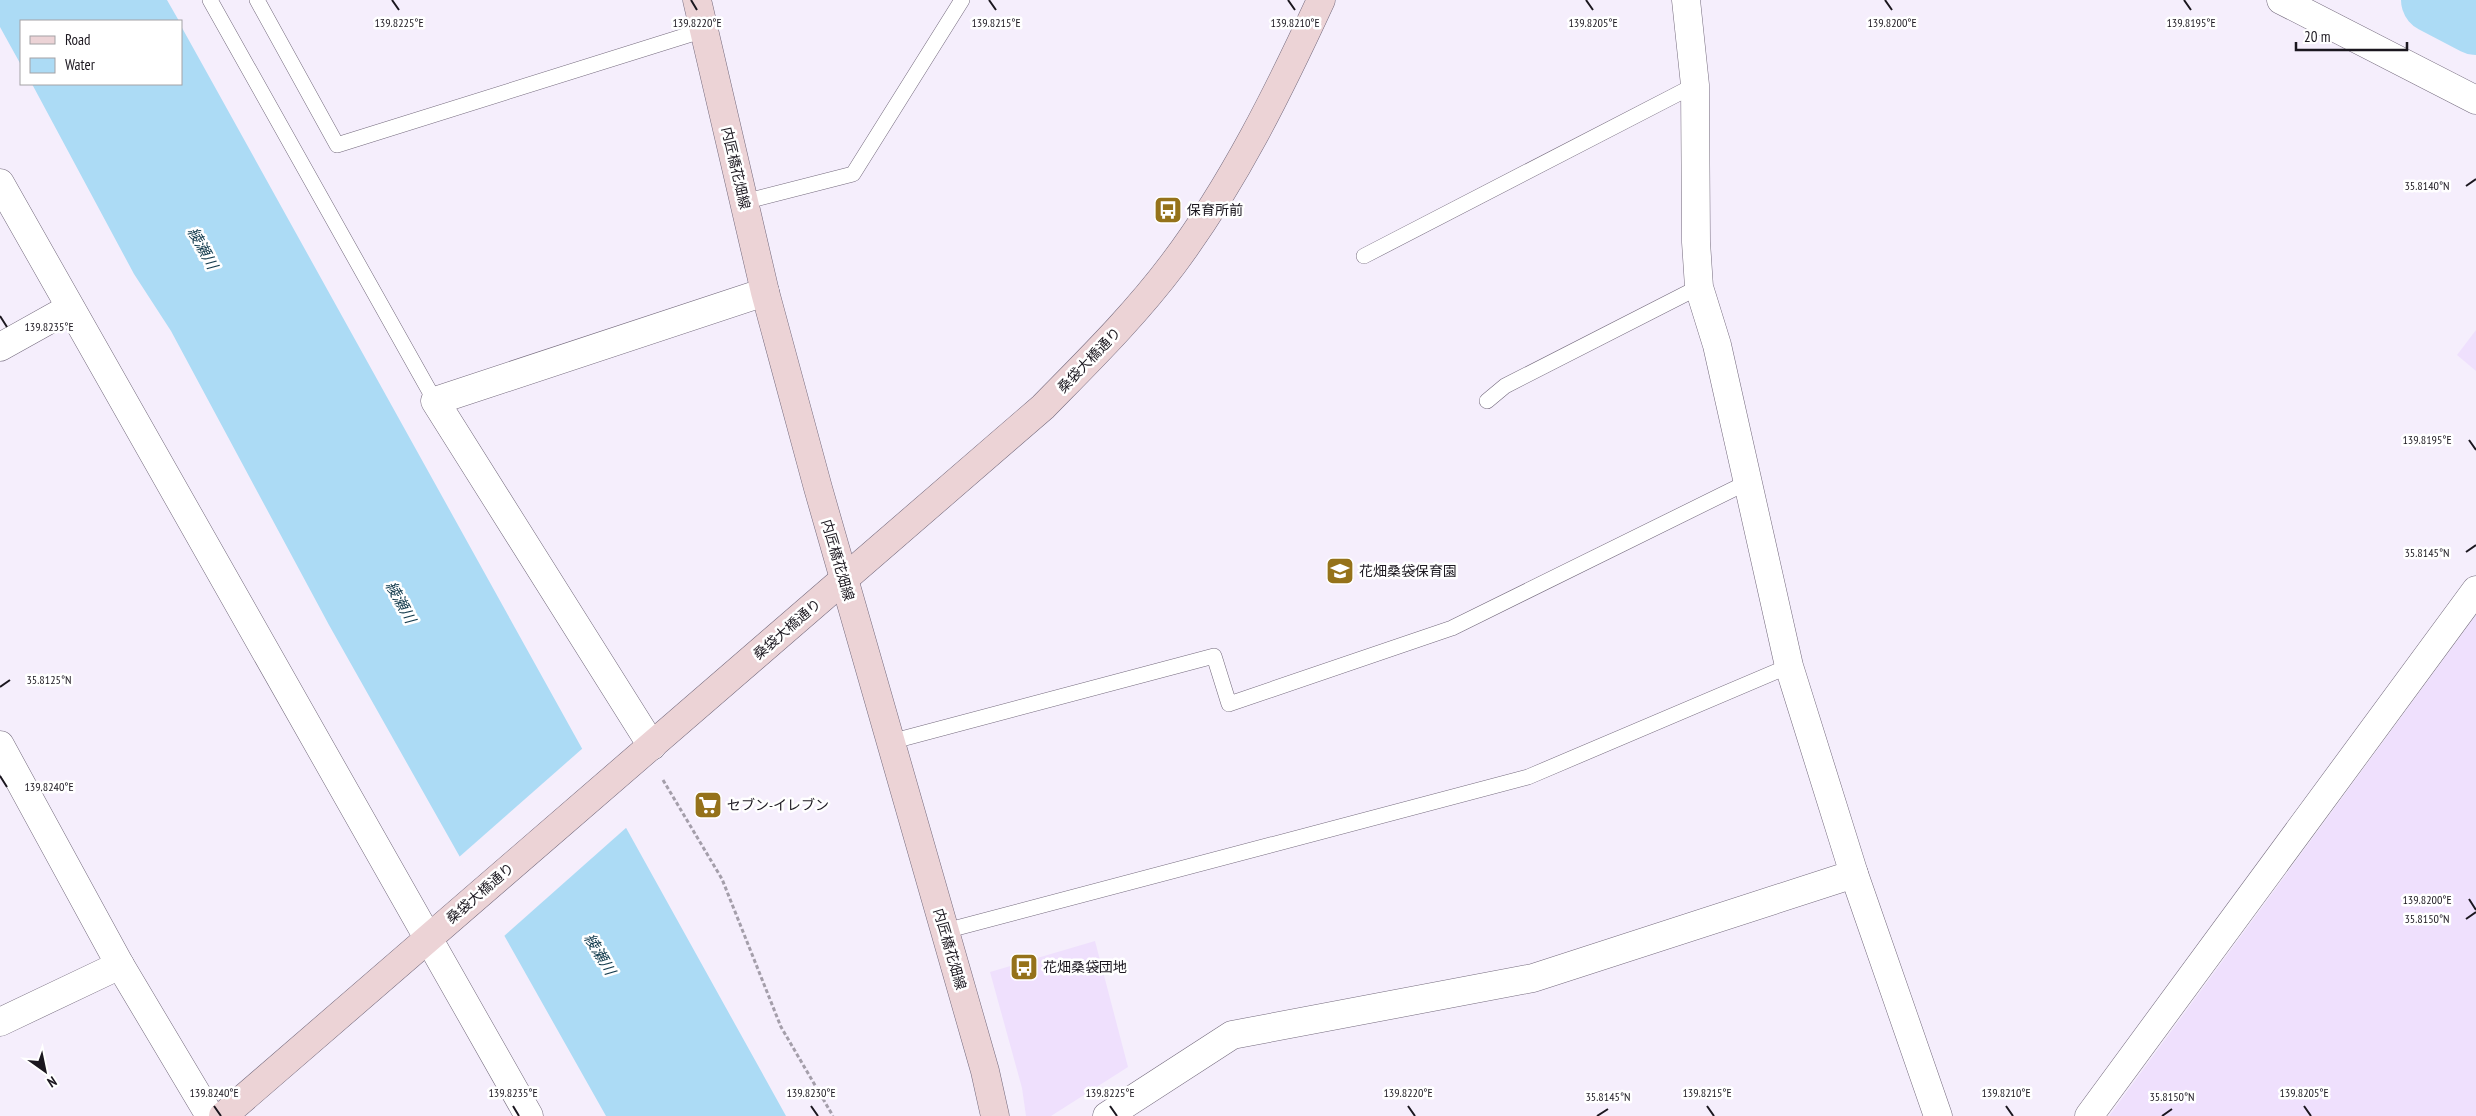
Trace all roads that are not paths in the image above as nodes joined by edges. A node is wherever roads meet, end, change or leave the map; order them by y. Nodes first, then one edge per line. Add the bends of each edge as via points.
1 (210, 0) edge
2 (257, 0) edge
3 (697, 0) edge
4 (962, 0) edge
5 (1321, 0) edge
6 (1686, 0) edge
7 (2281, 0) edge
8 (704, 30) junction
9 (1696, 85) junction
10 (2476, 100) edge
11 (0, 183) edge
12 (743, 202) junction
13 (1364, 256) dead end
14 (1699, 287) junction
15 (765, 292) junction
16 (70, 308) junction
17 (0, 347) edge
18 (435, 400) junction
19 (1488, 401) dead end
20 (1748, 482) junction
21 (844, 580) junction
22 (2476, 590) edge
23 (1789, 666) junction
24 (890, 742) junction
25 (0, 745) edge
26 (642, 754) junction
27 (1854, 874) junction
28 (437, 930) junction
29 (946, 932) junction
30 (120, 964) junction
31 (0, 1022) edge
32 (210, 1116) edge
33 (223, 1116) edge
34 (529, 1116) edge
35 (995, 1116) edge
36 (1107, 1116) edge
37 (1938, 1116) edge
38 (2090, 1116) edge

1 - 18 lane
2 - 8 lane via 337,145
3 - 8 street, 内匠橋花畑線
4 - 12 lane via 854,174
5 - 21 street, 桑袋大橋通り via 1271,104 1218,198 1174,264 1129,318 1044,407
6 - 9 street
7 - 10 street
8 - 12 street, 内匠橋花畑線
9 - 13 lane
9 - 14 street
11 - 16 street
12 - 15 street, 内匠橋花畑線
14 - 19 lane via 1505,386
14 - 20 street via 1717,345
15 - 18 street
15 - 21 street, 内匠橋花畑線
16 - 17 street
16 - 28 street
18 - 26 street
20 - 23 street
20 - 24 lane via 1452,628 1229,704 1214,656
21 - 24 street, 内匠橋花畑線
21 - 26 street, 桑袋大橋通り
22 - 38 street
23 - 27 street
23 - 29 lane via 1528,777
24 - 29 street, 内匠橋花畑線
25 - 30 street
26 - 28 street, 桑袋大橋通り
27 - 36 street via 1533,978 1232,1035
27 - 37 street
28 - 33 street, 桑袋大橋通り
28 - 34 street
29 - 35 street, 内匠橋花畑線
30 - 31 street
30 - 32 street

